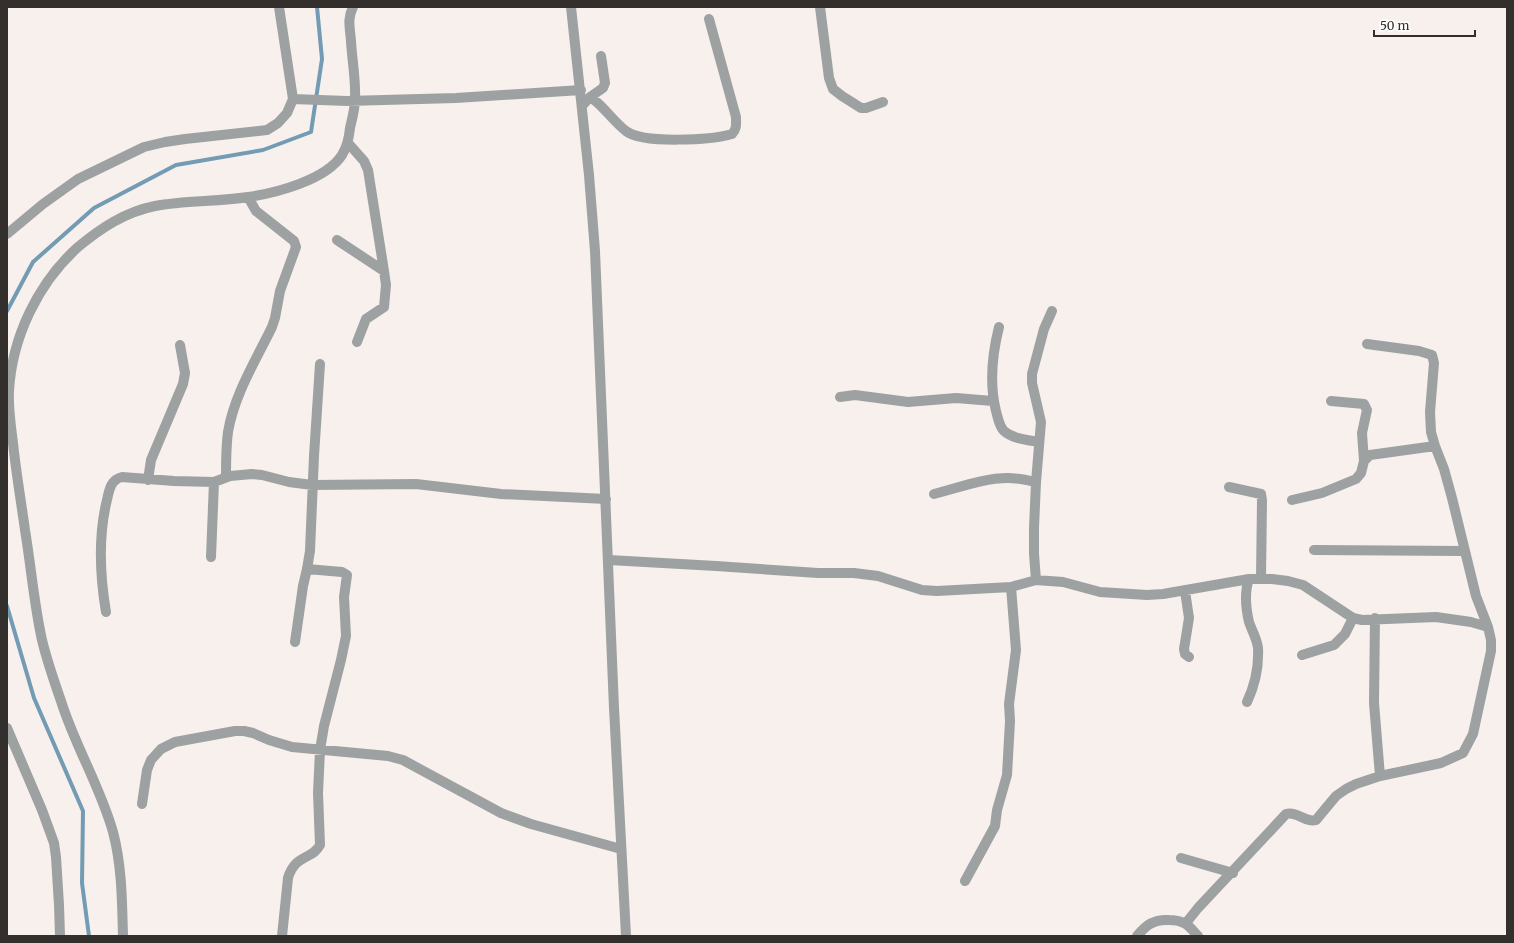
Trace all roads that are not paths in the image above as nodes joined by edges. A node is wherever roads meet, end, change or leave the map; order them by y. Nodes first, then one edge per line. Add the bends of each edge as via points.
1 (279, 7) edge
2 (571, 7) edge
3 (820, 7) edge
4 (349, 10) edge
5 (709, 19) dead end
6 (601, 56) dead end
7 (581, 90) junction
8 (590, 97) junction
9 (296, 99) junction
10 (351, 100) junction
11 (883, 102) dead end
12 (582, 106) junction
13 (348, 143) junction
14 (248, 197) junction
15 (7, 234) edge
16 (337, 240) dead end
17 (384, 271) junction
18 (1052, 311) dead end
19 (999, 327) dead end
20 (357, 342) dead end
21 (1367, 344) dead end
22 (180, 346) dead end
23 (320, 364) dead end
24 (840, 397) dead end
25 (993, 401) junction
26 (1331, 401) dead end
27 (1039, 442) junction
28 (1434, 446) junction
29 (1364, 461) junction
30 (226, 477) junction
31 (148, 480) junction
32 (214, 482) junction
33 (1036, 482) junction
34 (312, 485) junction
35 (1229, 487) dead end
36 (934, 494) dead end
37 (606, 499) junction
38 (1292, 500) dead end
39 (1314, 550) dead end
40 (1464, 551) junction
41 (211, 557) dead end
42 (609, 560) junction
43 (308, 569) junction
44 (1249, 579) junction
45 (1261, 579) junction
46 (1036, 580) junction
47 (1012, 587) junction
48 (1185, 591) junction
49 (106, 612) dead end
50 (1354, 618) junction
51 (1375, 618) junction
52 (1488, 627) junction
53 (295, 642) dead end
54 (1302, 655) dead end
55 (1189, 657) dead end
56 (1247, 702) dead end
57 (7, 728) edge
58 (320, 750) junction
59 (1380, 776) junction
60 (142, 804) dead end
61 (621, 849) junction
62 (1182, 858) dead end
63 (1233, 872) junction
64 (966, 881) dead end
65 (1186, 923) junction
66 (60, 936) edge
67 (123, 936) edge
68 (282, 936) edge
69 (626, 936) edge
70 (1137, 936) edge
71 (1198, 936) edge

1 - 9 street
2 - 7 street
3 - 11 street via 829,78 833,89 861,108
4 - 10 street
5 - 8 street via 736,117 737,126 732,134 676,141 632,135
6 - 8 street via 605,83 603,88
7 - 10 street via 495,97
7 - 12 street
8 - 12 street
9 - 10 street
9 - 15 street via 278,123 267,130 165,142 144,147 109,163 78,179
10 - 13 street
12 - 37 street via 595,251
13 - 14 street via 340,158 322,174 304,182
13 - 17 street via 364,161 368,170
14 - 30 street via 256,211 294,241 296,247 280,291 272,327 236,403 228,430
14 - 67 street via 153,207 111,222 79,246 46,283 22,328 11,373 11,429 42,639 61,704 113,833 121,880
16 - 17 street
17 - 20 street via 384,307 366,320
18 - 27 street via 1044,329 1032,374 1041,422
19 - 25 street via 991,379
21 - 28 street via 1432,355 1434,363 1430,412
22 - 31 street via 185,374 183,384 151,460
23 - 34 street
24 - 25 street via 854,395 908,402 956,398
25 - 27 street via 1003,430 1010,435
26 - 29 street via 1364,404 1367,410 1362,433
27 - 33 street
28 - 29 street via 1370,454
28 - 40 street via 1444,469
29 - 38 street via 1361,473 1356,479 1322,493
30 - 32 street
30 - 34 street via 262,474 289,482
31 - 32 street
31 - 49 street via 122,477 114,480 110,487 101,535 102,586
32 - 41 street
33 - 36 street via 995,479
33 - 46 street
34 - 37 street via 416,484 501,494
34 - 43 street
35 - 45 street via 1261,494
37 - 42 street
39 - 40 street
40 - 52 street via 1476,596
42 - 47 street via 854,573 878,576 922,590
42 - 61 street
43 - 53 street via 302,586
43 - 58 street via 342,572 348,577 344,597 346,636
44 - 45 street
44 - 48 street
44 - 56 street via 1246,587 1249,622 1258,647 1256,677
45 - 50 street via 1303,585
46 - 47 street
46 - 48 street via 1063,582 1100,592 1127,594 1155,595
47 - 64 street via 1016,650 1009,704 1007,775 995,826
48 - 55 street via 1188,618 1184,649
50 - 51 street
50 - 54 street via 1345,634 1334,645
51 - 52 street via 1436,617
51 - 59 street via 1374,703
52 - 59 street via 1491,651 1473,734 1467,748 1463,753 1441,763
57 - 66 street via 54,843
58 - 60 street via 292,747 244,731 175,742 161,749 151,760
58 - 61 street via 388,756 403,760 501,813
58 - 68 street via 320,845 316,851 294,864 290,870
59 - 63 street via 1346,789 1336,796 1316,820 1312,821 1293,813 1286,814
61 - 69 street
62 - 63 street
63 - 65 street
65 - 70 street via 1177,920 1154,921
65 - 71 street

